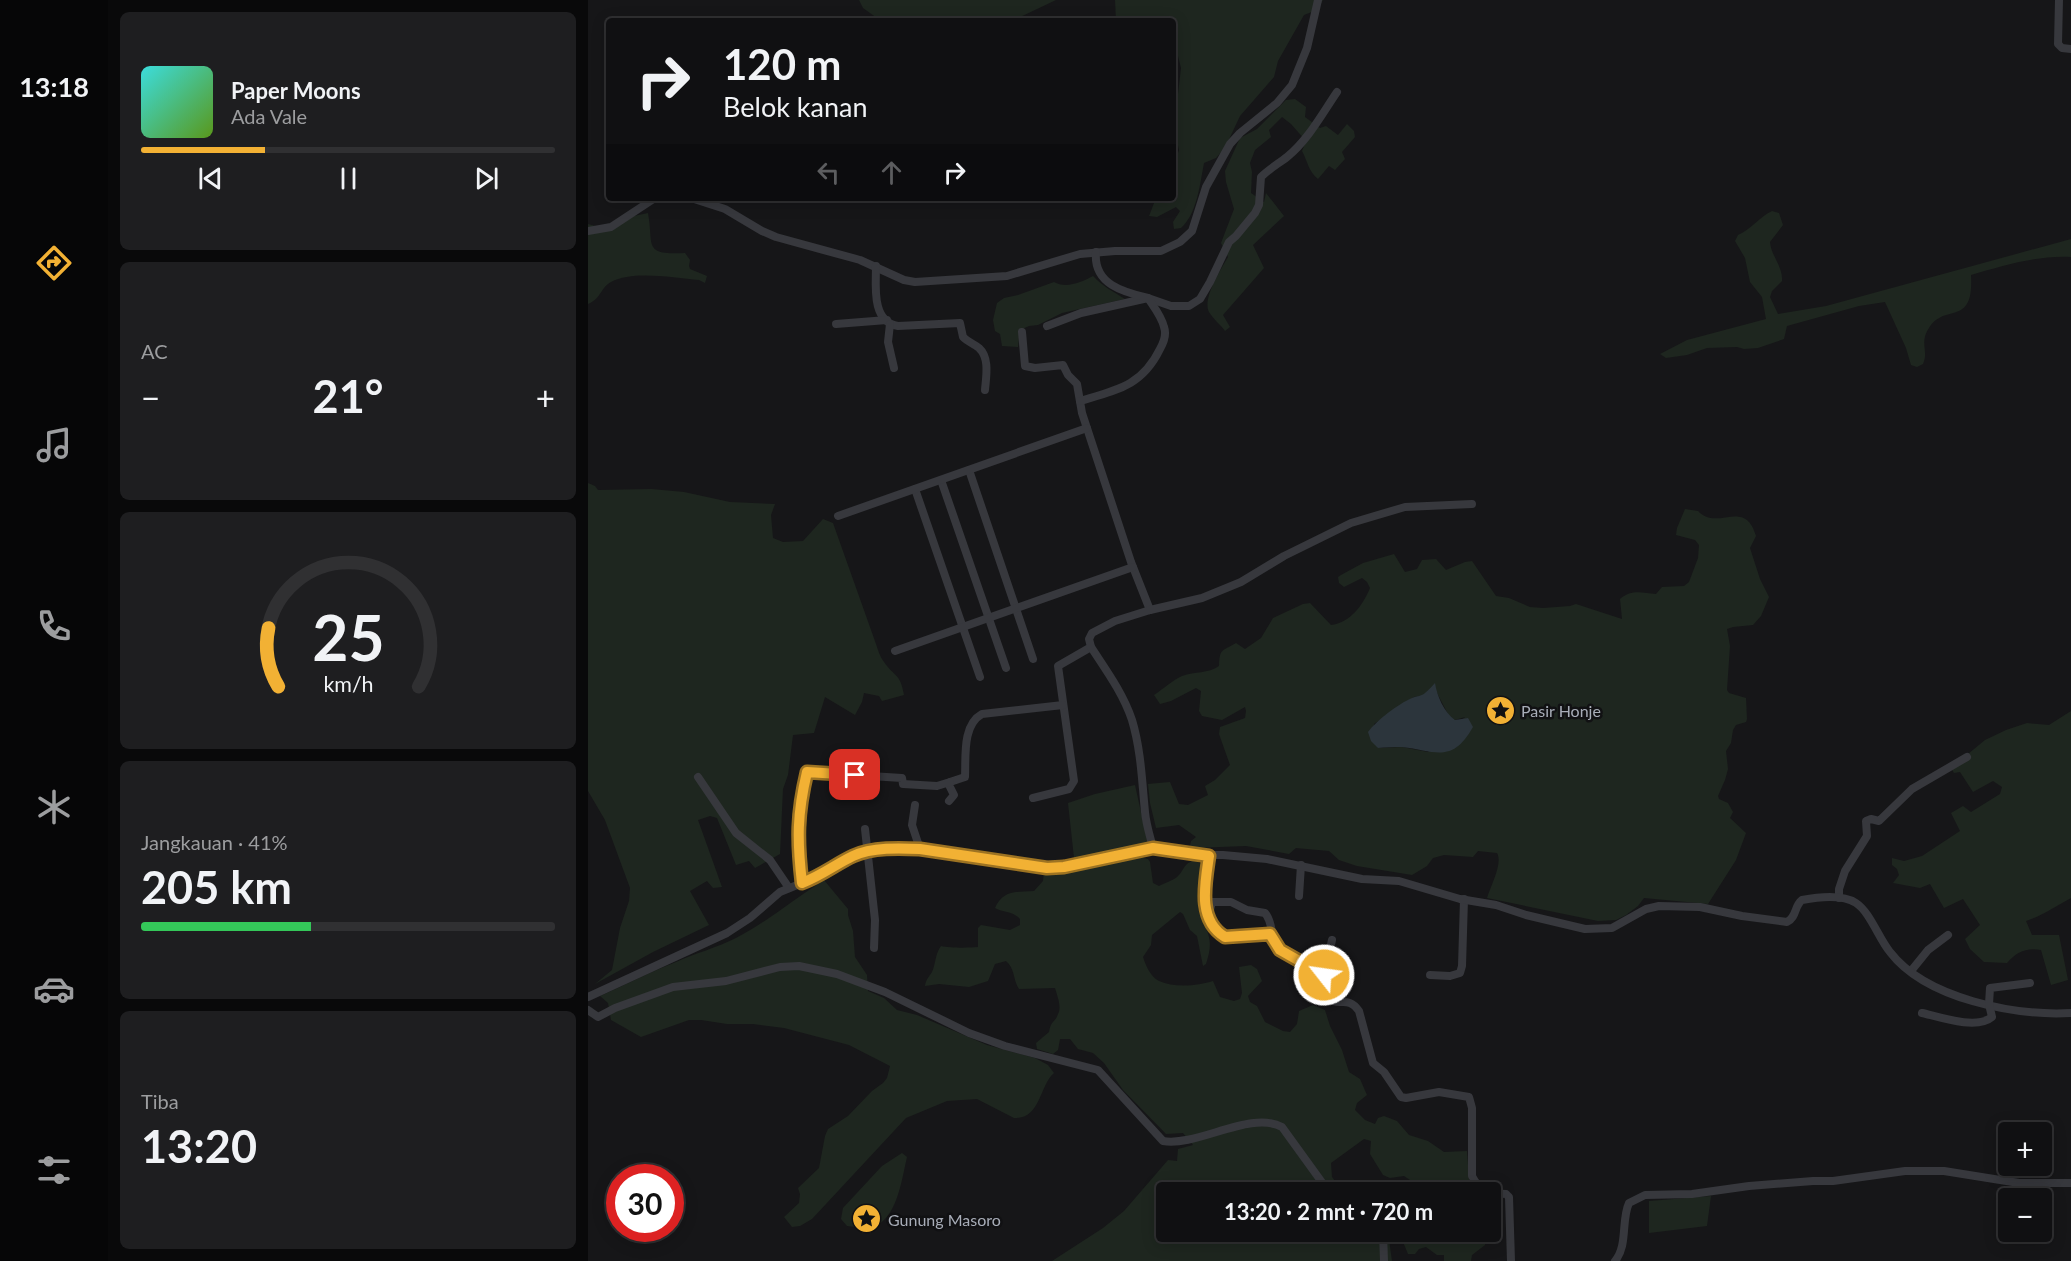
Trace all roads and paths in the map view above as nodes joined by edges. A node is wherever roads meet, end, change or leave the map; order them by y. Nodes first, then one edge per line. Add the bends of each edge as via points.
1 (1318, 0) edge
2 (2059, 0) edge
3 (2071, 48) edge
4 (1337, 92) dead end
5 (650, 201) edge
6 (701, 201) edge
7 (588, 231) edge
8 (1096, 252) junction
9 (876, 266) junction
10 (1148, 298) junction
11 (888, 322) junction
12 (836, 324) dead end
13 (1047, 326) dead end
14 (1022, 332) dead end
15 (894, 368) dead end
16 (986, 390) dead end
17 (1080, 401) junction
18 (1087, 428) junction
19 (969, 470) junction
20 (941, 480) junction
21 (915, 489) junction
22 (1472, 504) dead end
23 (838, 516) dead end
24 (1133, 567) junction
25 (1016, 608) junction
26 (1150, 610) junction
27 (989, 617) junction
28 (962, 627) junction
29 (1091, 647) junction
30 (895, 651) dead end
31 (1033, 659) dead end
32 (1006, 668) dead end
33 (980, 677) dead end
34 (1063, 705) junction
35 (1967, 758) dead end
36 (698, 777) dead end
37 (950, 782) junction
38 (1033, 798) dead end
39 (949, 801) dead end
40 (915, 805) dead end
41 (865, 829) dead end
42 (1153, 848) junction
43 (920, 849) junction
44 (867, 852) junction
45 (1209, 856) junction
46 (1301, 864) junction
47 (802, 883) junction
48 (789, 888) junction
49 (1299, 896) dead end
50 (1839, 898) junction
51 (1464, 899) junction
52 (1209, 914) junction
53 (1948, 935) dead end
54 (1273, 937) junction
55 (1332, 940) dead end
56 (874, 948) dead end
57 (1911, 971) junction
58 (1324, 975) junction
59 (1430, 975) dead end
60 (2030, 983) dead end
61 (588, 997) edge
62 (1989, 1004) junction
63 (588, 1010) edge
64 (1922, 1013) dead end
65 (2071, 1013) edge
66 (1322, 1182) edge
67 (1475, 1182) edge
68 (2071, 1183) edge
69 (1501, 1193) edge
70 (1383, 1242) edge
71 (1384, 1261) edge
72 (1511, 1261) edge
73 (1616, 1261) edge

1 - 8 street via 1307,48 1292,85 1230,144 1206,187 1192,231 1161,251
2 - 3 street via 2058,44
4 - 10 street via 1305,137 1261,177 1259,205 1229,242 1200,299 1180,308
5 - 7 street via 611,227
6 - 9 street via 725,209 776,237
8 - 9 street via 1007,276 928,282 904,279
8 - 10 street via 1095,262 1108,283
9 - 11 street via 876,305
10 - 13 street via 1081,313
10 - 17 street via 1164,326 1166,338 1146,373 1110,393
11 - 12 street
11 - 15 street
11 - 16 street via 898,326 960,323 963,337 984,354
14 - 17 street via 1025,366 1064,365 1077,384
17 - 18 street
18 - 19 street
18 - 24 street
19 - 20 street
19 - 25 street
20 - 21 street
20 - 27 street
21 - 23 street
21 - 28 street
22 - 26 street via 1405,507 1351,524 1241,582 1202,598
24 - 25 street
24 - 26 street
25 - 27 street
25 - 31 street
26 - 29 street via 1096,630 1089,639
27 - 28 street
27 - 32 street
28 - 30 street
28 - 33 street
29 - 34 street via 1059,666
29 - 42 street via 1131,718
34 - 37 street via 977,717 970,725 964,777
34 - 38 street via 1074,781 1069,789
35 - 50 street via 1912,789 1879,821 1866,821 1867,836 1845,871
36 - 48 street via 736,833 770,860
37 - 39 street via 954,795
37 - 47 street via 937,786 903,784 902,778 807,772 798,817
40 - 43 street via 912,825
41 - 44 street
42 - 43 street via 1047,868
42 - 45 street
43 - 44 street
44 - 47 street
44 - 56 street via 876,920
45 - 46 street
45 - 52 street via 1204,897
46 - 49 street
46 - 51 street via 1362,879 1399,881
47 - 48 street
48 - 61 street via 727,933
50 - 51 street via 1802,900 1787,922 1701,907 1659,906 1603,929
50 - 57 street via 1861,907 1890,953
51 - 59 street via 1460,973
52 - 54 street via 1212,926 1223,936
52 - 54 street via 1212,902 1225,901 1265,913
53 - 57 street via 1928,950
54 - 58 street via 1280,950
55 - 58 street
57 - 62 street via 1945,992
58 - 67 street via 1331,1002 1348,1001 1359,1011 1372,1063 1384,1072 1401,1097 1439,1092 1469,1097
60 - 62 street via 1990,988
62 - 64 street via 1992,1017 1976,1022
62 - 65 street via 2023,1013
63 - 66 street via 598,1017 673,987 726,981 780,967 799,966 837,974 885,992 969,1033 1098,1070 1163,1141 1274,1122 1282,1127
68 - 73 street via 2019,1183 1944,1171 1915,1171 1692,1194 1645,1195 1629,1203 1626,1209
69 - 72 street via 1509,1197
70 - 71 street

